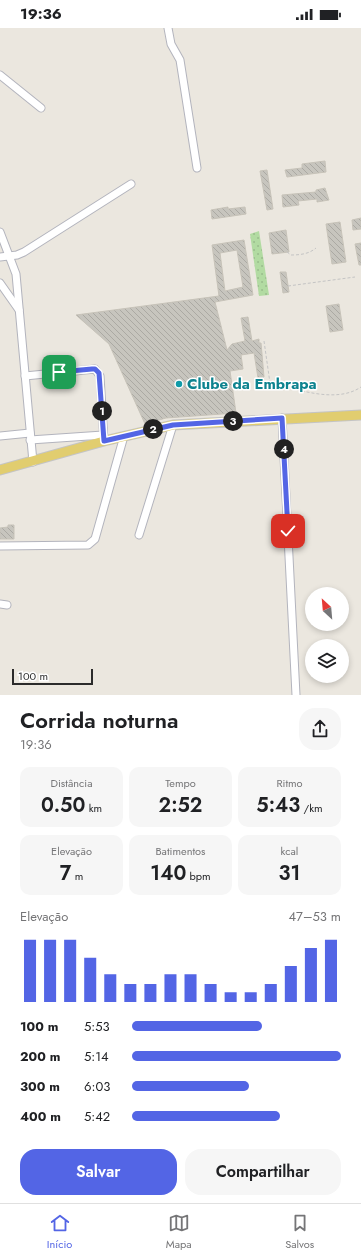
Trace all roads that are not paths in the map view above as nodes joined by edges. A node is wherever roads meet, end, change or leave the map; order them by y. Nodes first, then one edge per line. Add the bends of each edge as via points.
1 (168, 28) edge
2 (0, 75) edge
3 (41, 108) dead end
4 (197, 168) dead end
5 (131, 184) dead end
6 (0, 232) edge
7 (10, 256) junction
8 (0, 257) edge
9 (0, 283) edge
10 (20, 310) junction
11 (25, 376) junction
12 (361, 415) edge
13 (282, 418) junction
14 (173, 425) junction
15 (0, 436) edge
16 (124, 436) junction
17 (30, 437) junction
18 (103, 438) junction
19 (33, 462) junction
20 (0, 470) edge
21 (139, 535) dead end
22 (0, 546) edge
23 (296, 695) edge

1 - 4 street via 171,44 181,64
2 - 3 street
5 - 7 street via 24,252
6 - 7 street
7 - 8 street
7 - 10 street via 16,274
9 - 10 street
10 - 11 street
11 - 17 street
11 - 18 street via 95,369 100,376
12 - 13 main road
13 - 14 main road
13 - 23 street
14 - 16 main road
14 - 21 street
15 - 17 street
16 - 18 main road
16 - 22 street via 95,539 88,545
17 - 18 street
17 - 19 street
18 - 19 main road
19 - 20 main road

